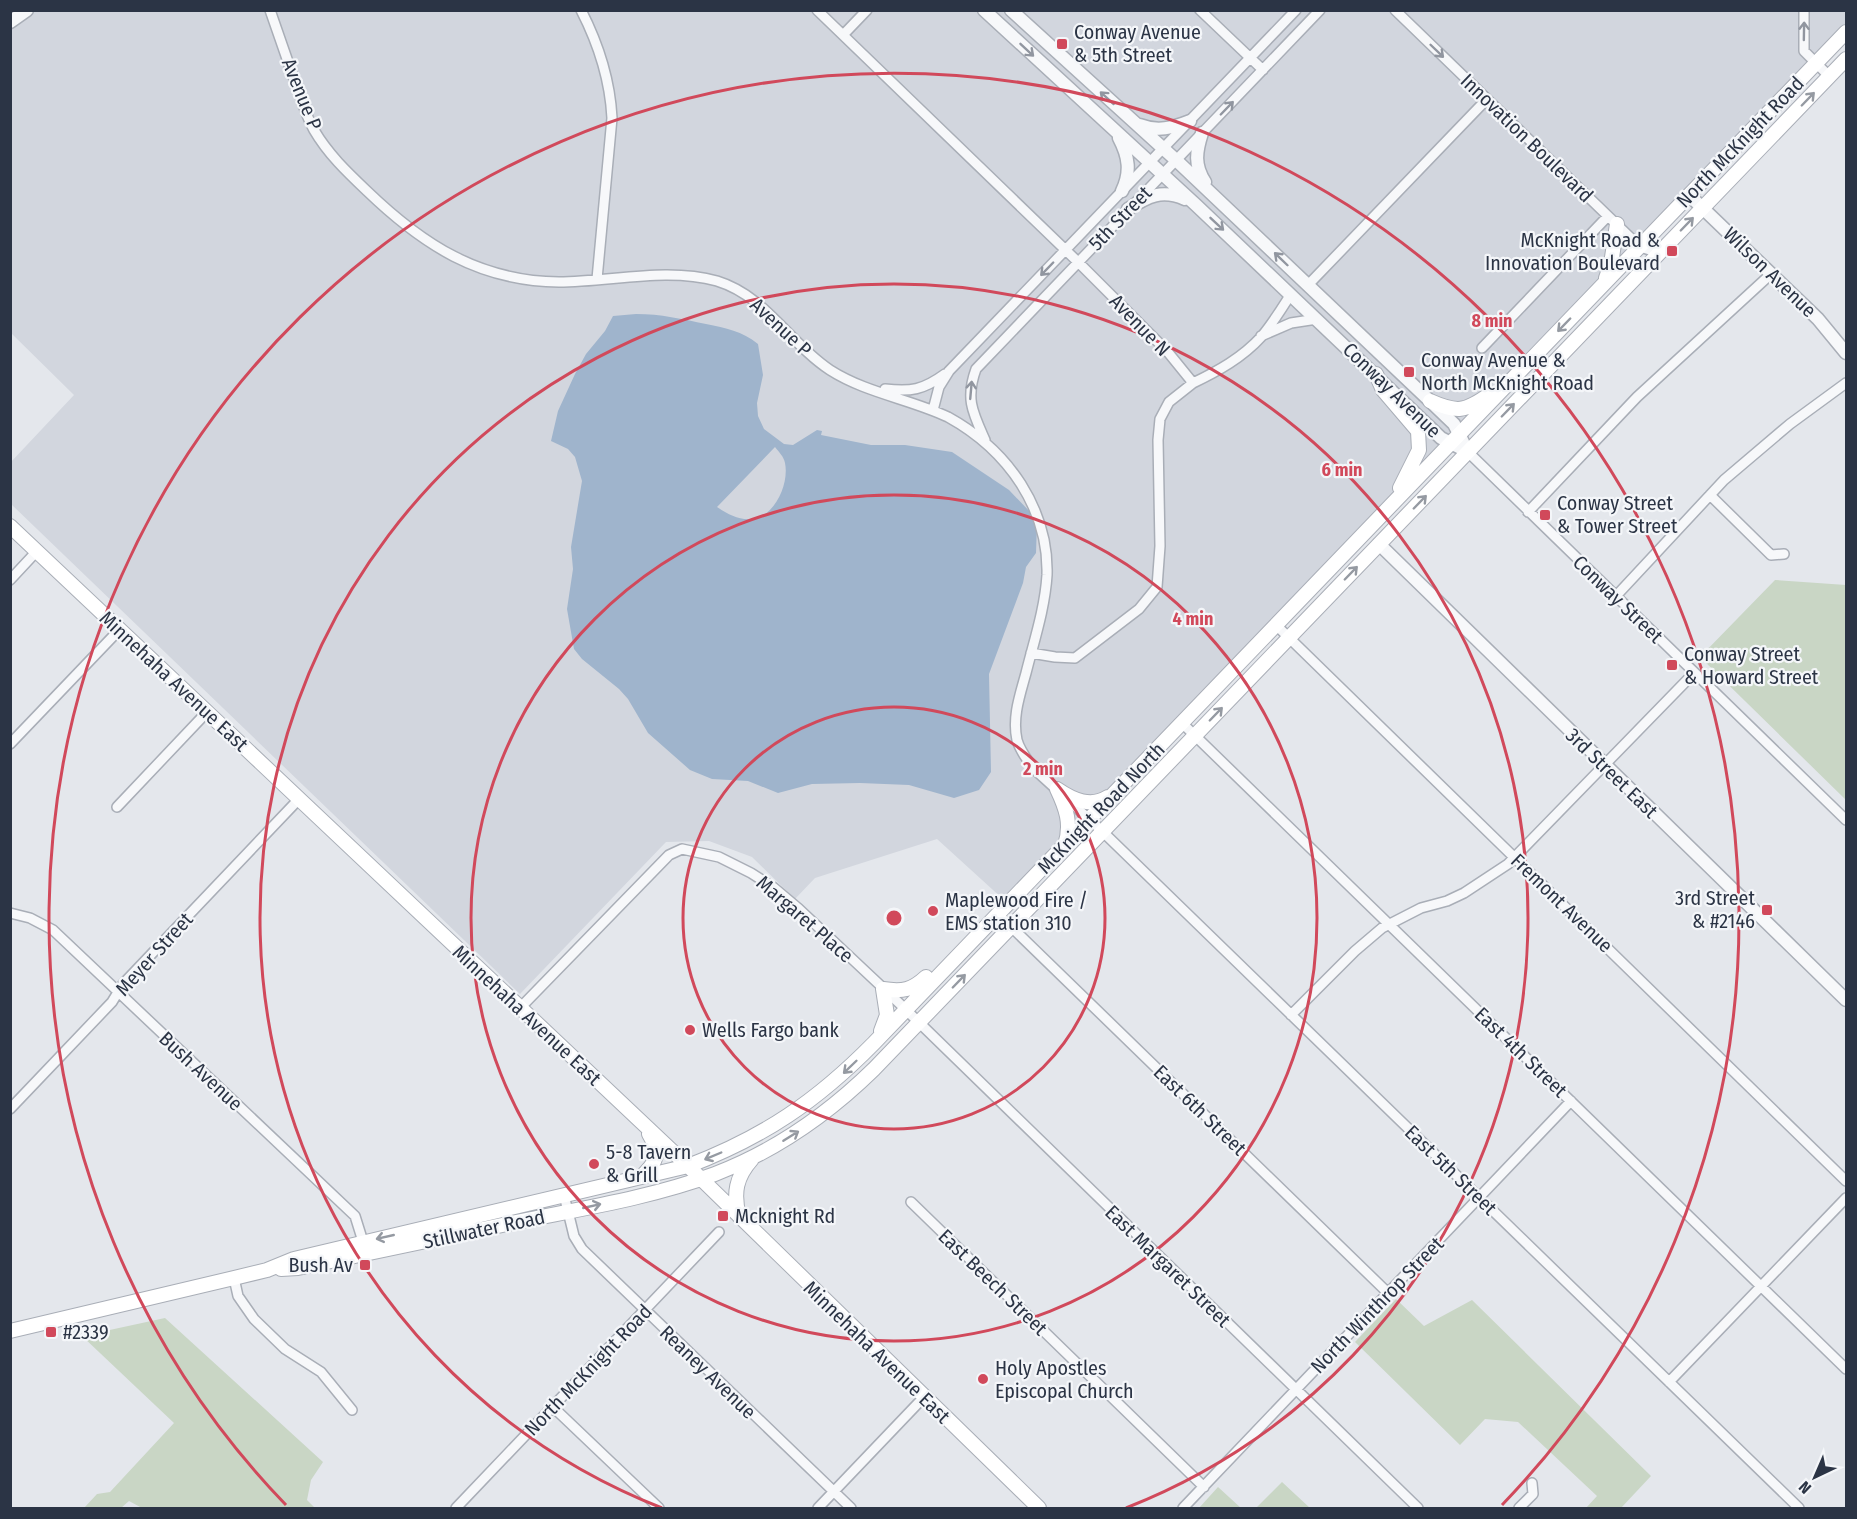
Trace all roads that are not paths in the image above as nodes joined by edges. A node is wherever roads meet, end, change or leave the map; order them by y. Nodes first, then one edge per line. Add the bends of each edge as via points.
1 (27, 10) edge
2 (270, 10) edge
3 (581, 10) edge
4 (818, 10) edge
5 (867, 10) edge
6 (984, 10) edge
7 (1011, 10) edge
8 (1200, 10) edge
9 (1296, 10) edge
10 (1320, 10) edge
11 (1804, 10) edge
12 (1395, 11) edge
13 (10, 22) edge
14 (1846, 32) edge
15 (843, 35) junction
16 (1250, 58) junction
17 (1846, 59) edge
18 (1816, 64) junction
19 (1263, 70) junction
20 (1829, 76) junction
21 (1487, 99) junction
22 (1190, 121) junction
23 (1136, 123) junction
24 (1114, 129) junction
25 (1202, 133) junction
26 (1163, 148) junction
27 (1176, 160) junction
28 (1150, 162) junction
29 (1162, 174) junction
30 (1122, 192) junction
31 (1689, 195) junction
32 (1214, 196) junction
33 (1196, 205) junction
34 (1703, 208) junction
35 (1128, 209) junction
36 (1612, 220) junction
37 (1640, 247) junction
38 (1665, 248) junction
39 (1066, 250) junction
40 (1078, 262) junction
41 (1772, 273) junction
42 (597, 279) junction
43 (1605, 283) junction
44 (1308, 285) junction
45 (1292, 294) junction
46 (1302, 304) junction
47 (1317, 319) junction
48 (1262, 336) junction
49 (1482, 348) dead end
50 (1846, 352) edge
51 (1390, 363) junction
52 (1522, 369) junction
53 (949, 371) junction
54 (1376, 374) junction
55 (1193, 383) junction
56 (1846, 383) edge
57 (864, 386) junction
58 (1430, 401) junction
59 (933, 410) junction
60 (1455, 439) junction
61 (987, 445) junction
62 (1468, 452) junction
63 (1710, 495) junction
64 (1389, 507) junction
65 (1528, 512) junction
66 (10, 526) edge
67 (1379, 544) junction
68 (38, 551) junction
69 (1784, 554) dead end
70 (10, 580) edge
71 (1616, 596) junction
72 (1276, 626) junction
73 (120, 629) junction
74 (1289, 638) junction
75 (1031, 653) junction
76 (1694, 673) junction
77 (207, 712) junction
78 (1182, 723) junction
79 (1195, 735) junction
80 (10, 744) edge
81 (1605, 766) junction
82 (1057, 789) junction
83 (1118, 790) junction
84 (298, 799) junction
85 (117, 807) dead end
86 (1090, 819) junction
87 (1846, 820) edge
88 (1102, 831) junction
89 (1065, 846) junction
90 (1515, 858) junction
91 (10, 913) edge
92 (999, 915) junction
93 (1390, 923) junction
94 (1011, 927) junction
95 (954, 958) junction
96 (883, 989) junction
97 (118, 993) junction
98 (534, 993) junction
99 (507, 996) junction
100 (1846, 1000) edge
101 (520, 1008) junction
102 (905, 1010) junction
103 (1291, 1015) junction
104 (919, 1023) junction
105 (874, 1043) junction
106 (1571, 1101) junction
107 (10, 1109) edge
108 (644, 1125) junction
109 (755, 1156) junction
110 (688, 1166) junction
111 (641, 1177) junction
112 (700, 1179) junction
113 (1846, 1181) edge
114 (564, 1196) junction
115 (1479, 1198) junction
116 (1846, 1198) edge
117 (911, 1202) dead end
118 (567, 1212) junction
119 (740, 1218) junction
120 (719, 1232) dead end
121 (365, 1248) junction
122 (234, 1278) junction
123 (1762, 1286) junction
124 (1388, 1293) junction
125 (645, 1310) junction
126 (10, 1331) edge
127 (1846, 1369) edge
128 (1669, 1383) junction
129 (1296, 1390) junction
130 (924, 1397) junction
131 (553, 1407) junction
132 (352, 1410) dead end
133 (1532, 1483) dead end
134 (1204, 1487) junction
135 (834, 1492) junction
136 (656, 1508) edge
137 (456, 1509) edge
138 (818, 1509) edge
139 (850, 1509) edge
140 (1039, 1509) edge
141 (1183, 1509) edge
142 (1418, 1509) edge
143 (1520, 1509) edge
144 (1799, 1509) edge

1 - 13 street
2 - 42 street, Avenue P via 304,109 319,138 336,160 409,229 465,262 500,274 549,281
3 - 42 street via 603,60 611,100
4 - 15 street, Avenue N
5 - 15 street
6 -> 24 street, Conway Avenue
23 -> 7 street, Conway Avenue
8 - 16 street
9 - 16 street, 5th Street
10 - 19 street, 5th Street
18 -> 11 street via 1804,51
12 -> 21 street, Innovation Boulevard
14 - 18 main road, North McKnight Road
15 - 39 street, Avenue N
16 - 19 street
16 - 22 street, 5th Street
17 - 20 main road, North McKnight Road
18 - 20 street
18 - 31 main road, North McKnight Road
25 -> 19 street, 5th Street
34 -> 20 main road, North McKnight Road
21 - 36 street, Innovation Boulevard
21 - 44 street
22 - 23 street via 1159,130
22 - 26 street, 5th Street
23 - 26 street, Conway Avenue
24 - 28 street, Conway Avenue
24 - 30 street via 1129,167
25 - 27 street, 5th Street
25 - 32 street via 1197,168
26 - 27 street, Conway Avenue
26 - 28 street, 5th Street
27 - 29 street, 5th Street
27 - 32 street, Conway Avenue
28 - 29 street, Conway Avenue
28 - 30 street, 5th Street
29 - 33 street, Conway Avenue
29 - 35 street, 5th Street
30 - 39 street, 5th Street
31 - 34 street, Wilson Avenue
31 - 37 main road, North McKnight Road
44 -> 32 street, Conway Avenue
33 - 35 street via 1163,193
33 -> 45 street, Conway Avenue
38 -> 34 main road, North McKnight Road
34 - 41 street, Wilson Avenue
35 - 40 street, 5th Street
36 - 37 street, Innovation Boulevard
36 - 43 main road via 1611,264
36 - 49 street
37 - 38 street
37 - 43 main road, North McKnight Road
62 -> 38 main road, North McKnight Road
39 - 40 street, Avenue N
39 -> 53 street, 5th Street
40 - 55 street, Avenue N via 1167,351
61 -> 40 street, 5th Street via 970,400 976,369
41 - 50 street, Wilson Avenue
41 - 65 street via 1622,412
42 - 57 street, Avenue P via 680,275 719,282 755,300 829,369
43 -> 52 main road, North McKnight Road
44 - 51 street, Conway Avenue
45 - 46 street, Conway Avenue
45 - 48 street
46 - 47 street, Conway Avenue
46 - 51 street via 1311,299 1378,362 1386,366
47 - 48 street via 1290,323
47 - 54 street, Conway Avenue
48 - 55 street via 1224,368
51 - 58 street, Conway Avenue
52 - 58 main road via 1466,408 1455,410
52 - 60 main road, North McKnight Road
53 - 57 street via 914,390
53 - 59 street, 5th Street via 939,387
54 - 60 street, Conway Avenue via 1441,438
54 - 64 main road via 1383,390 1414,425 1420,441 1415,460
55 - 75 street via 1169,402 1160,419 1157,587 1139,609 1075,658
56 - 63 street via 1790,424
57 - 59 street, Avenue P
58 - 60 street, Conway Avenue via 1454,424
59 - 61 street, Avenue P via 962,425
60 - 62 street, Conway Avenue
60 - 64 main road, McKnight Road North
61 - 75 street, Avenue P via 1010,468 1027,494 1044,540 1047,574
62 - 65 street, Conway Street
67 -> 62 main road, McKnight Road North
63 - 69 street via 1771,555
63 - 71 street
64 - 72 main road, McKnight Road North
65 - 71 street, Conway Street
66 - 68 main road, Minnehaha Avenue East
74 -> 67 main road, McKnight Road North
67 - 81 street, 3rd Street East
68 - 70 street
68 - 73 main road, Minnehaha Avenue East
71 - 76 street, Conway Street
72 - 74 street, Fremont Avenue
72 - 78 main road, McKnight Road North
73 - 77 main road, Minnehaha Avenue East
73 - 80 street
79 -> 74 main road, McKnight Road North
74 - 90 street, Fremont Avenue
75 - 82 street, Avenue P via 1016,712 1018,741 1033,768
76 - 81 street
76 - 87 street, Conway Street
77 - 84 main road, Minnehaha Avenue East
77 - 85 street
78 - 79 street, East 4th Street
78 - 83 main road, McKnight Road North
79 - 88 main road, McKnight Road North
79 - 93 street, East 4th Street
81 - 90 street
81 - 100 street, 3rd Street East
82 - 83 main road via 1072,799 1088,802 1101,801
82 - 86 street, Avenue P
82 - 89 main road via 1068,821
83 - 86 main road, McKnight Road North
84 - 97 street, Meyer Street
84 - 99 main road, Minnehaha Avenue East
86 - 88 street, Avenue P
86 - 89 main road, McKnight Road North
88 - 94 main road, McKnight Road North
88 - 103 street, East 5th Street
89 - 92 main road, McKnight Road North
90 - 93 street via 1464,893
90 - 113 street, Fremont Avenue
91 - 97 street, Bush Avenue via 52,930
92 - 94 street, East 6th Street
92 - 95 main road, McKnight Road North
93 - 103 street via 1355,951
93 - 106 street, East 4th Street
104 -> 94 main road, McKnight Road North
94 - 124 street, East 6th Street
95 - 96 main road via 936,967 908,991
95 - 102 main road, McKnight Road North
96 - 98 street, Margaret Place via 773,887 719,857 682,849 659,864
96 - 102 street, Margaret Place
96 - 105 main road via 887,1015
97 - 107 street, Meyer Street
97 - 121 street, Bush Avenue via 355,1216
98 - 99 street
98 - 101 street, Margaret Place
99 - 101 main road, Minnehaha Avenue East
101 - 108 main road, Minnehaha Avenue East
102 - 104 street, East Margaret Street
102 - 105 main road, McKnight Road North
103 - 115 street, East 5th Street
109 -> 104 main road, McKnight Road North via 793,1135 840,1100
104 - 129 street, East Margaret Street
105 -> 110 main road, McKnight Road North via 827,1088 791,1115 740,1144
106 - 115 street, North Winthrop Street
106 - 123 street, East 4th Street
108 - 110 main road, Minnehaha Avenue East
108 - 111 main road via 657,1156
109 - 112 main road, McKnight Road North
109 - 119 main road via 736,1189
110 - 111 main road, Stillwater Road
110 - 112 main road, Minnehaha Avenue East
111 - 114 main road, Stillwater Road
118 -> 112 main road, Stillwater Road
112 - 119 main road, Minnehaha Avenue East
114 - 118 street, Reaney Avenue
114 -> 121 main road, Stillwater Road
115 - 124 street, North Winthrop Street
115 - 128 street, East 5th Street
116 - 123 street
117 - 134 street, East Beech Street
118 - 121 main road, Stillwater Road
118 - 125 street, Reaney Avenue via 577,1243
119 - 130 main road, Minnehaha Avenue East
120 - 125 street, North McKnight Road
121 - 122 main road, Stillwater Road via 298,1268
122 - 126 main road, Stillwater Road
122 - 132 street via 238,1296 254,1319 285,1349 321,1372
123 - 127 street, East 4th Street
123 - 128 street
124 - 129 street, North Winthrop Street
125 - 131 street, North McKnight Road
125 - 135 street, Reaney Avenue
128 - 144 street, East 5th Street
129 - 134 street, North Winthrop Street
129 - 142 street, East Margaret Street
130 - 135 street
130 - 140 main road, Minnehaha Avenue East
131 - 136 street
131 - 137 street, North McKnight Road
133 - 143 street via 1533,1494
134 - 141 street, North Winthrop Street
135 - 138 street
135 - 139 street, Reaney Avenue

